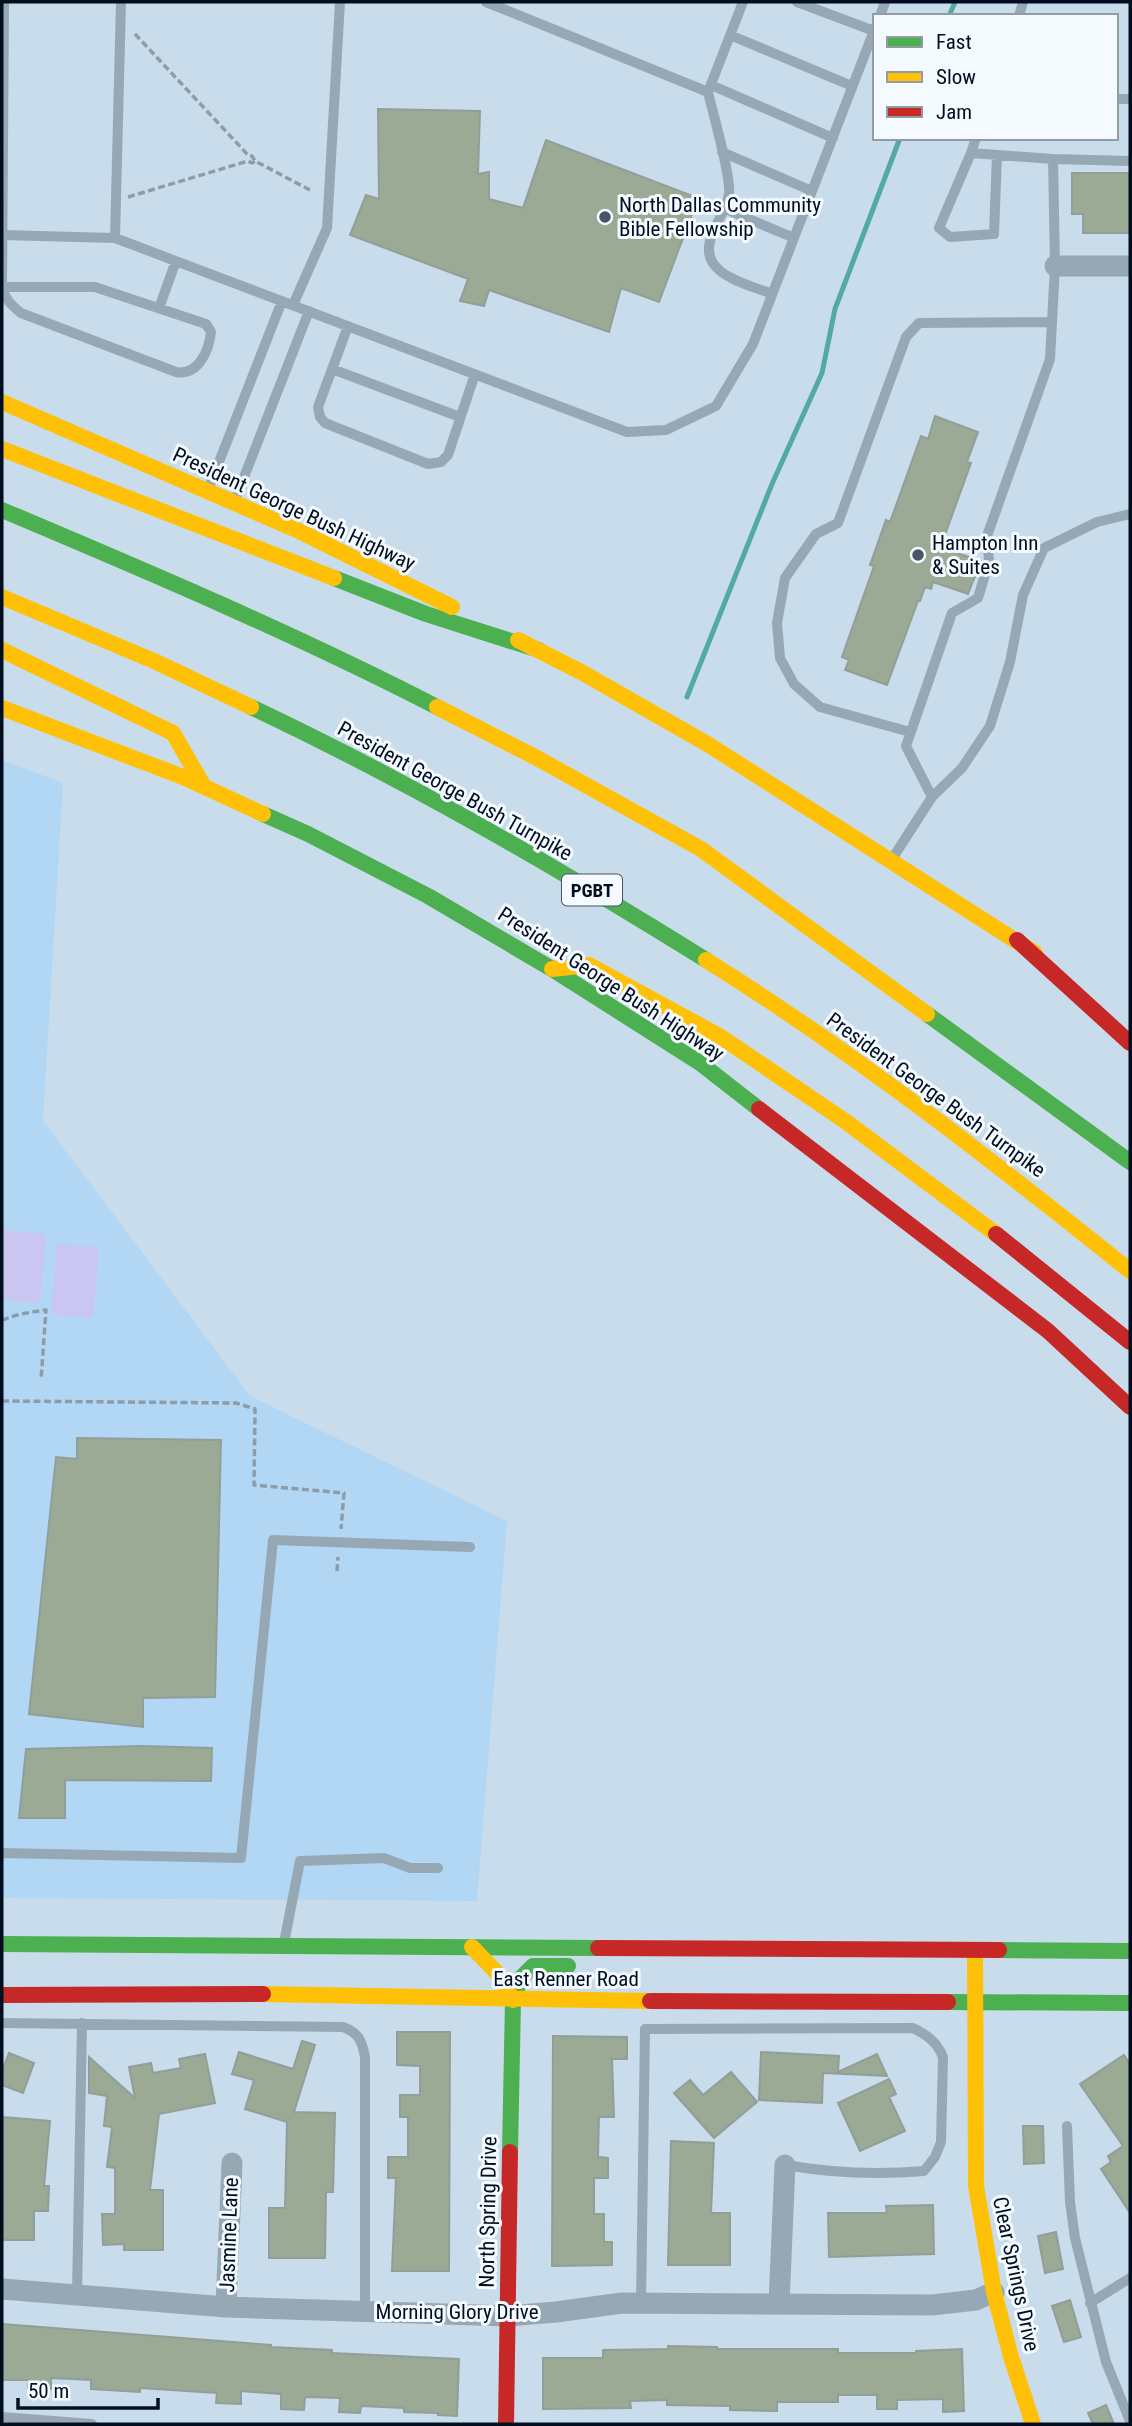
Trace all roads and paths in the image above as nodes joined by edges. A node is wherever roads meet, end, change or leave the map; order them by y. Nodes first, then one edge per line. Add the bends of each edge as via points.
1 (4, 2) edge
2 (121, 2) edge
3 (340, 2) edge
4 (486, 2) edge
5 (743, 2) edge
6 (797, 2) edge
7 (129, 27) dead end
8 (873, 30) edge
9 (873, 33) edge
10 (730, 35) junction
11 (852, 86) junction
12 (710, 88) junction
13 (832, 138) junction
14 (975, 140) edge
15 (722, 152) junction
16 (971, 153) junction
17 (997, 155) junction
18 (248, 158) junction
19 (1053, 159) junction
20 (1130, 161) edge
21 (310, 190) dead end
22 (812, 191) junction
23 (126, 198) dead end
24 (723, 208) junction
25 (2, 235) edge
26 (115, 238) junction
27 (794, 238) junction
28 (176, 261) junction
29 (1055, 266) junction
30 (1130, 266) edge
31 (2, 286) edge
32 (772, 294) junction
33 (287, 303) junction
34 (159, 308) junction
35 (309, 311) junction
36 (1052, 322) junction
37 (348, 326) junction
38 (332, 369) junction
39 (475, 374) junction
40 (2, 402) edge
41 (460, 417) junction
42 (2, 449) edge
43 (208, 490) junction
44 (234, 502) junction
45 (2, 510) edge
46 (1130, 514) edge
47 (2, 597) edge
48 (2, 650) edge
49 (539, 650) junction
50 (2, 708) edge
51 (910, 732) junction
52 (203, 785) junction
53 (932, 797) junction
54 (890, 861) junction
55 (1017, 940) junction
56 (552, 969) junction
57 (1130, 1025) edge
58 (1130, 1043) edge
59 (1130, 1162) edge
60 (1130, 1270) edge
61 (2, 1320) edge
62 (1130, 1342) edge
63 (41, 1380) dead end
64 (2, 1401) edge
65 (1130, 1407) edge
66 (339, 1542) junction
67 (470, 1547) dead end
68 (337, 1571) dead end
69 (2, 1853) edge
70 (438, 1868) dead end
71 (2, 1944) edge
72 (472, 1947) junction
73 (639, 1948) junction
74 (975, 1950) junction
75 (1130, 1951) edge
76 (283, 1952) junction
77 (580, 1966) dead end
78 (604, 1967) dead end
79 (2, 1994) edge
80 (513, 2000) junction
81 (976, 2003) junction
82 (1130, 2003) edge
83 (2, 2023) edge
84 (82, 2023) junction
85 (1067, 2126) dead end
86 (232, 2164) dead end
87 (785, 2165) joint
88 (1130, 2278) edge
89 (2, 2289) edge
90 (994, 2292) junction
91 (77, 2295) junction
92 (641, 2303) junction
93 (1090, 2303) junction
94 (779, 2304) junction
95 (226, 2307) junction
96 (365, 2312) junction
97 (508, 2316) junction
98 (2, 2417) edge
99 (1130, 2421) edge
100 (1028, 2423) edge
101 (92, 2424) edge
102 (506, 2424) edge

1 - 25 lane
2 - 26 lane
3 - 33 lane via 327,228
4 - 12 lane
5 - 10 lane
6 - 8 lane
7 - 18 path
9 - 11 lane
10 - 11 lane
10 - 12 lane
11 - 13 lane
12 - 13 lane
12 - 15 lane
13 - 22 lane
14 - 16 lane
15 - 22 lane
15 - 24 lane via 729,194
16 - 17 lane
16 - 17 lane via 939,228 950,237 994,234
17 - 19 lane
18 - 21 path via 252,156
18 - 23 path
19 - 20 lane
19 - 29 lane
22 - 27 lane
24 - 27 lane
24 - 32 lane via 709,243 718,272
25 - 26 lane
25 - 31 lane
26 - 28 lane
27 - 32 lane
28 - 33 lane
28 - 34 lane
29 - 30 street
29 - 36 lane
31 - 34 lane via 95,287
31 - 34 lane via 10,304 21,313 176,372 192,370 204,358 211,332 206,324
32 - 39 lane via 753,344 716,406 666,430 627,432
33 - 35 lane
33 - 43 lane
35 - 37 lane
35 - 44 lane
36 - 51 lane via 1051,359 986,536 989,561 978,598 953,613
36 - 51 lane via 919,323 906,337 838,523 816,534 785,578 777,623 780,658 794,684 820,707
37 - 38 lane
37 - 39 lane
38 - 41 lane
38 - 41 lane via 318,407 325,423 428,464 442,462 448,455
39 - 41 lane
40 - 43 main road, President George Bush Highway
42 - 49 main road via 426,614
43 - 44 main road, President George Bush Highway
44 - 49 main road, President George Bush Highway
45 - 59 main road via 337,656 537,758 701,849
46 - 53 lane via 1097,522 1044,548 1023,595 1010,662 990,726 962,768
47 - 60 main road, President George Bush Turnpike / PGBT via 324,743 621,907 850,1056
48 - 52 main road via 173,733
49 - 54 main road, President George Bush Highway via 661,716
50 - 52 main road, President George Bush Highway
51 - 53 lane via 906,746
52 - 56 main road, President George Bush Highway via 398,880
53 - 54 lane
54 - 55 main road, President George Bush Highway
55 - 57 main road, President George Bush Highway
55 - 58 main road
56 - 62 main road via 589,965 722,1037 970,1213
56 - 65 main road, President George Bush Highway via 700,1063 1048,1331
61 - 63 path via 46,1310
64 - 66 path via 236,1403 255,1409 254,1485 344,1493
66 - 67 lane
66 - 68 path
66 - 69 lane via 273,1540 241,1858
70 - 76 lane via 410,1868 384,1858 300,1861
71 - 76 main road, East Renner Road
72 - 73 main road, East Renner Road
72 - 76 main road, East Renner Road
72 - 80 main road via 498,1974
73 - 74 main road, East Renner Road
73 - 78 main road
74 - 75 main road, East Renner Road
74 - 81 main road, Clear Springs Drive
77 - 80 main road via 533,1966 521,1979
79 - 80 main road, East Renner Road via 284,1988
80 - 81 main road, East Renner Road
80 - 97 main road, North Spring Drive
81 - 82 main road, East Renner Road
81 - 90 main road, Clear Springs Drive via 976,2186
83 - 84 lane
84 - 91 lane
84 - 96 lane via 343,2027 362,2041
85 - 93 lane via 1074,2238
86 - 95 street, Jasmine Lane
87 - 92 lane via 822,2171 924,2171 942,2142 943,2056 939,2047 914,2028 645,2029
87 - 94 street
88 - 93 lane
89 - 91 street, Morning Glory Drive
90 - 94 street, Morning Glory Drive via 976,2300 932,2305
90 - 100 main road, Clear Springs Drive
91 - 95 street, Morning Glory Drive
92 - 94 street, Morning Glory Drive
92 - 97 street, Morning Glory Drive
93 - 99 lane via 1106,2362
95 - 96 street, Morning Glory Drive
96 - 97 street, Morning Glory Drive
97 - 102 main road, North Spring Drive
98 - 101 lane

